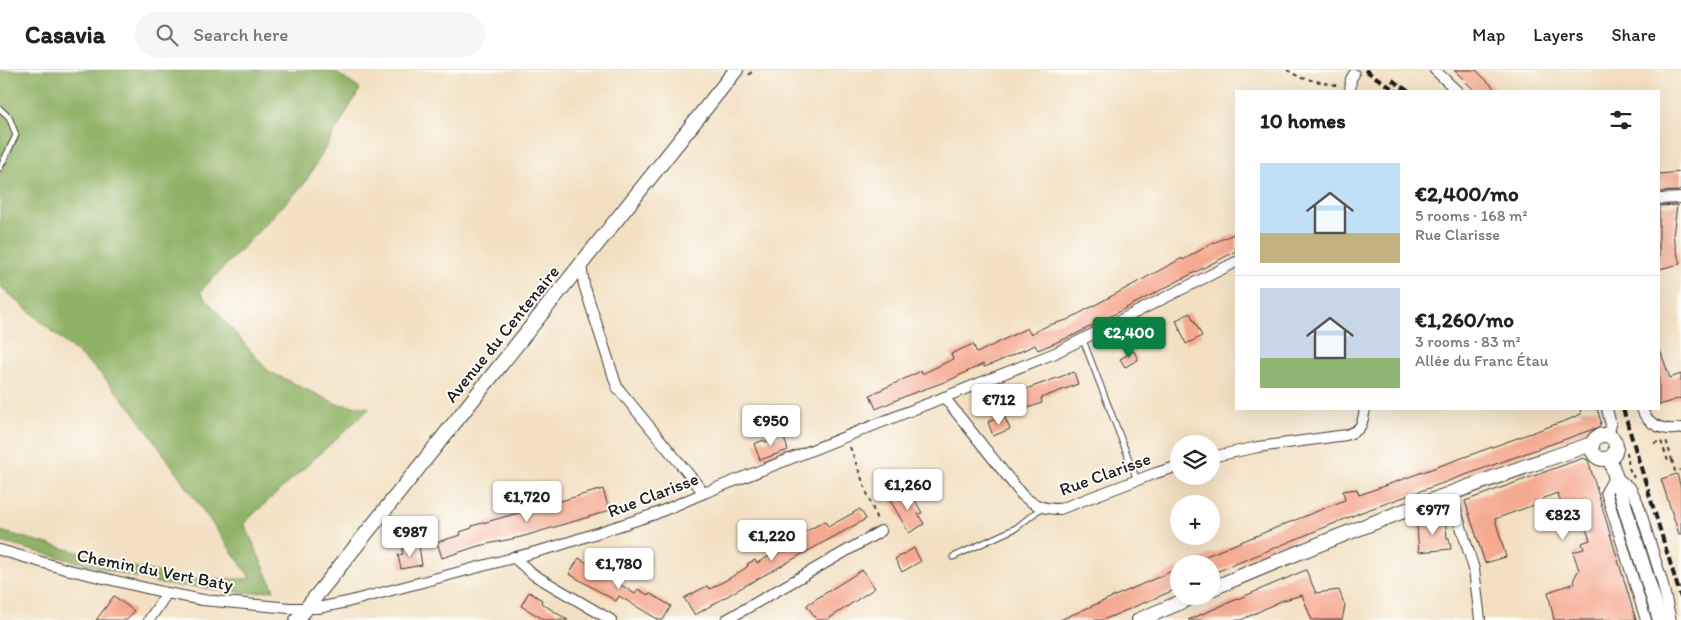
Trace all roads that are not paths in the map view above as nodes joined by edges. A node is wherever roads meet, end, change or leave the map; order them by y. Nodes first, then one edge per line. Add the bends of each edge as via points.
1 (736, 70) edge
2 (1436, 70) edge
3 (1354, 74) dead end
4 (1350, 90) edge
5 (1456, 90) edge
6 (0, 109) edge
7 (0, 168) edge
8 (1681, 198) edge
9 (1660, 200) edge
10 (1235, 263) edge
11 (581, 265) junction
12 (1083, 340) junction
13 (944, 397) junction
14 (1365, 410) edge
15 (1607, 410) edge
16 (1642, 410) edge
17 (1681, 428) edge
18 (1608, 436) junction
19 (1592, 444) junction
20 (1220, 455) edge
21 (1610, 458) junction
22 (1170, 469) edge
23 (1615, 476) junction
24 (1137, 480) junction
25 (704, 493) junction
26 (1451, 494) junction
27 (1041, 508) junction
28 (881, 531) road end
29 (0, 550) edge
30 (514, 557) junction
31 (953, 557) dead end
32 (1220, 585) edge
33 (167, 593) junction
34 (1174, 605) edge
35 (307, 608) junction
36 (149, 620) edge
37 (297, 620) edge
38 (611, 620) edge
39 (726, 620) edge
40 (1139, 620) edge
41 (1480, 620) edge
42 (1646, 620) edge
43 (1660, 620) edge
44 (1671, 620) edge

1 - 11 street, Avenue du Centenaire
2 - 5 street
3 - 4 street
6 - 7 lane via 9,117 16,135
8 - 9 street
10 - 12 street, Rue Clarisse
11 - 25 street via 584,285 617,387
11 - 35 street, Avenue du Centenaire
12 - 13 street, Rue Clarisse
12 - 24 lane
13 - 25 street, Rue Clarisse
13 - 27 street, Rue Clarisse via 1022,495
14 - 20 street via 1363,423 1346,435
15 - 18 street via 1611,425
16 - 17 street via 1645,418 1657,426 1674,430
18 - 19 street via 1598,436
18 - 21 street via 1613,439 1616,449
19 - 21 street via 1597,457
19 - 26 street
21 - 23 street
22 - 24 street, Rue Clarisse
23 - 42 street via 1606,492
23 - 43 street
23 - 44 street via 1631,489 1638,503
24 - 27 street, Rue Clarisse via 1060,509
25 - 30 street, Rue Clarisse via 609,530
26 - 32 street via 1320,543
26 - 41 street via 1474,570
27 - 31 lane via 1016,528
28 - 39 street
29 - 33 street, Chemin du Vert Baty
30 - 35 street, Rue Clarisse via 373,596
30 - 38 street via 534,575
33 - 35 street, Chemin du Vert Baty via 275,608
33 - 36 street
34 - 40 street
35 - 37 street, Avenue du Centenaire

